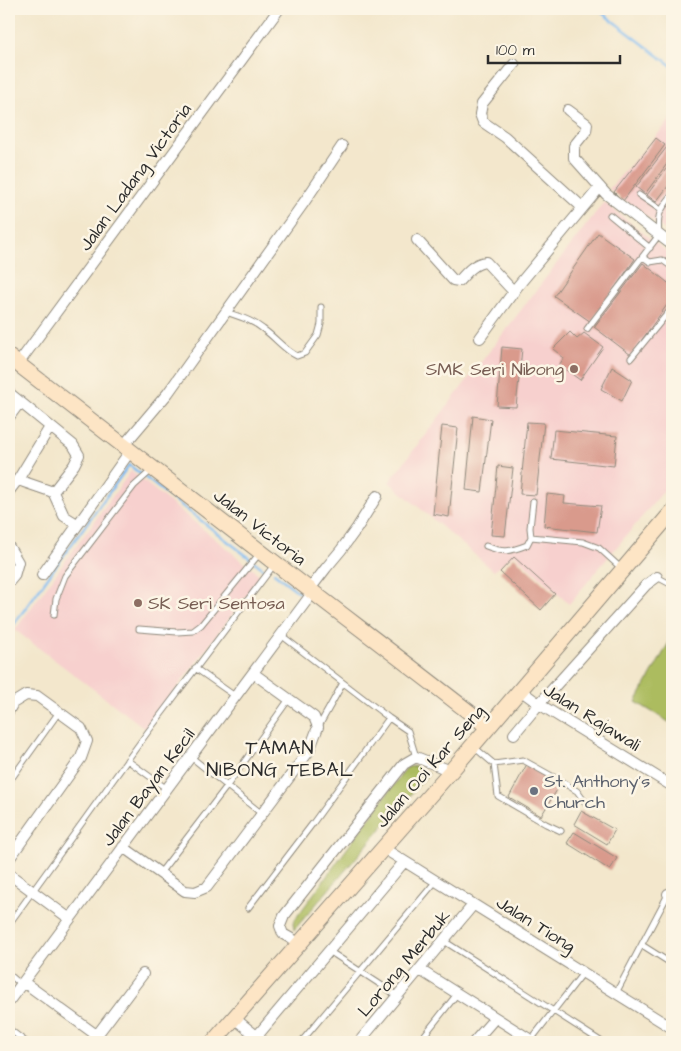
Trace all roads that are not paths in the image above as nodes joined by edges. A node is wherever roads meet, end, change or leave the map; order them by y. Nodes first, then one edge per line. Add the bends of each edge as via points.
1 (279, 9) edge
2 (514, 64) dead end
3 (568, 110) dead end
4 (342, 146) dead end
5 (600, 187) junction
6 (639, 195) dead end
7 (672, 195) edge
8 (582, 207) junction
9 (661, 210) junction
10 (610, 215) dead end
11 (659, 235) junction
12 (418, 240) dead end
13 (672, 245) edge
14 (650, 248) junction
15 (643, 257) junction
16 (672, 267) edge
17 (514, 292) junction
18 (321, 307) dead end
19 (672, 308) edge
20 (226, 312) junction
21 (587, 329) dead end
22 (480, 338) dead end
23 (631, 358) dead end
24 (13, 360) edge
25 (9, 393) edge
26 (20, 402) junction
27 (9, 417) edge
28 (50, 427) junction
29 (128, 448) junction
30 (151, 471) junction
31 (18, 478) junction
32 (9, 491) edge
33 (54, 492) junction
34 (377, 496) dead end
35 (533, 501) dead end
36 (672, 512) edge
37 (77, 524) junction
38 (531, 537) junction
39 (486, 546) dead end
40 (9, 547) edge
41 (258, 555) junction
42 (275, 564) junction
43 (622, 569) junction
44 (42, 575) dead end
45 (657, 577) joint
46 (9, 582) edge
47 (672, 584) edge
48 (311, 591) junction
49 (54, 615) dead end
50 (140, 629) dead end
51 (281, 635) junction
52 (195, 668) junction
53 (253, 672) junction
54 (343, 683) junction
55 (520, 690) junction
56 (236, 696) junction
57 (290, 699) junction
58 (539, 704) junction
59 (9, 710) edge
60 (59, 712) junction
61 (389, 718) junction
62 (318, 727) junction
63 (488, 727) junction
64 (514, 734) dead end
65 (472, 745) junction
66 (191, 757) junction
67 (416, 757) junction
68 (127, 760) junction
69 (494, 764) junction
70 (451, 771) junction
71 (9, 782) edge
72 (227, 786) junction
73 (672, 786) edge
74 (167, 789) junction
75 (585, 802) dead end
76 (262, 814) junction
77 (561, 831) dead end
78 (123, 847) junction
79 (383, 848) junction
80 (9, 859) edge
81 (404, 862) junction
82 (160, 873) junction
83 (9, 874) edge
84 (436, 881) junction
85 (32, 891) junction
86 (671, 893) edge
87 (473, 904) junction
88 (248, 908) dead end
89 (70, 918) junction
90 (9, 924) edge
91 (444, 941) junction
92 (299, 943) junction
93 (642, 945) junction
94 (329, 951) junction
95 (672, 964) edge
96 (420, 970) junction
97 (360, 971) junction
98 (583, 972) junction
99 (9, 974) edge
100 (143, 974) dead end
101 (23, 983) junction
102 (616, 993) junction
103 (458, 994) junction
104 (398, 996) junction
105 (9, 1001) edge
106 (553, 1011) junction
107 (234, 1018) junction
108 (495, 1018) junction
109 (672, 1028) edge
110 (9, 1029) edge
111 (97, 1035) junction
112 (257, 1040) edge
113 (26, 1042) edge
114 (106, 1042) edge
115 (213, 1042) edge
116 (301, 1042) edge
117 (361, 1042) edge
118 (419, 1042) edge
119 (474, 1042) edge
120 (531, 1042) edge
121 (602, 1042) edge

1 - 24 street, Jalan Ladang Victoria
2 - 8 street via 482,104 480,114 484,122 506,137
3 - 5 street via 586,124 586,131 574,146 574,158
4 - 20 street
5 - 8 street
5 - 11 street
6 - 9 lane
7 - 9 lane
8 - 17 street
9 - 11 lane
10 - 14 lane
11 - 13 street
11 - 14 lane
12 - 17 street via 453,280 459,281 479,263 486,262
14 - 15 lane
15 - 16 lane via 650,262 662,260
15 - 21 lane
17 - 22 street
18 - 20 lane via 318,335 305,353 297,356 251,320
19 - 23 lane
20 - 29 street
24 - 29 main road, Jalan Victoria
25 - 26 street
26 - 27 street
26 - 28 street
28 - 31 street
28 - 33 street via 73,445 79,455
29 - 30 main road, Jalan Victoria
29 - 37 street
30 - 41 main road, Jalan Victoria
30 - 49 lane via 134,486 65,576
31 - 32 street
31 - 33 street
33 - 37 street via 64,516
34 - 48 street, Jalan Bayan Kecil
35 - 38 lane
36 - 43 main road, Jalan Ooi Kar Seng
37 - 44 street
38 - 39 lane via 528,545 517,549 501,552
38 - 43 lane via 583,542 599,548
40 - 46 street via 18,562
41 - 42 main road, Jalan Victoria
41 - 50 lane via 201,626 193,631 177,632
42 - 48 main road, Jalan Victoria
42 - 52 lane
43 - 55 main road, Jalan Ooi Kar Seng
45 - 47 lane
45 - 58 street via 646,585
48 - 51 street, Jalan Bayan Kecil
48 - 63 main road, Jalan Victoria
51 - 53 street, Jalan Bayan Kecil
51 - 54 lane
52 - 56 lane
52 - 68 lane
53 - 56 street, Jalan Bayan Kecil
53 - 57 street
54 - 61 lane
54 - 62 lane
55 - 58 street, Jalan Rajawali
55 - 63 main road, Jalan Ooi Kar Seng
56 - 66 street, Jalan Bayan Kecil
57 - 62 street via 314,717
57 - 72 lane
58 - 64 street
58 - 73 street, Jalan Rajawali
59 - 60 street via 13,703 26,695 37,696
60 - 71 lane
60 - 80 street via 81,728 87,741 82,758
61 - 67 lane via 408,731
61 - 88 lane
62 - 76 street via 309,751
63 - 65 main road, Jalan Ooi Kar Seng
65 - 69 lane
65 - 70 main road, Jalan Ooi Kar Seng
66 - 72 lane
66 - 74 street, Jalan Bayan Kecil
67 - 70 street
67 - 92 street via 404,764 284,916 280,926 283,934
68 - 74 lane
68 - 85 lane
69 - 75 lane via 523,760 577,792
69 - 77 lane via 498,796
70 - 79 main road, Jalan Ooi Kar Seng
72 - 76 lane
72 - 82 lane
74 - 78 street, Jalan Bayan Kecil
76 - 82 street via 207,887 195,892 185,891
78 - 82 street
78 - 89 street, Jalan Bayan Kecil
79 - 81 street, Jalan Tiong
79 - 92 main road, Jalan Ooi Kar Seng
81 - 84 street, Jalan Tiong
81 - 94 street
83 - 85 street
84 - 87 street, Jalan Tiong
84 - 97 lane
85 - 89 street
85 - 90 lane
86 - 93 lane
87 - 91 street, Lorong Merbuk
87 - 98 street, Jalan Tiong
89 - 101 street, Jalan Bayan Kecil
91 - 96 street, Lorong Merbuk
91 - 106 lane
92 - 107 main road, Jalan Ooi Kar Seng
93 - 95 lane
93 - 102 lane
94 - 97 lane
94 - 112 street
96 - 103 street
96 - 104 street, Lorong Merbuk
97 - 104 lane
97 - 116 lane
98 - 102 street, Jalan Tiong
98 - 106 lane
99 - 101 lane
100 - 111 street
101 - 105 street, Jalan Bayan Kecil
101 - 111 street
102 - 109 street, Jalan Tiong
103 - 108 street
103 - 118 lane
104 - 117 street, Lorong Merbuk
106 - 120 lane
106 - 121 lane
107 - 112 street
107 - 115 main road, Jalan Ooi Kar Seng
108 - 119 street
108 - 120 street
110 - 113 lane
111 - 114 street

